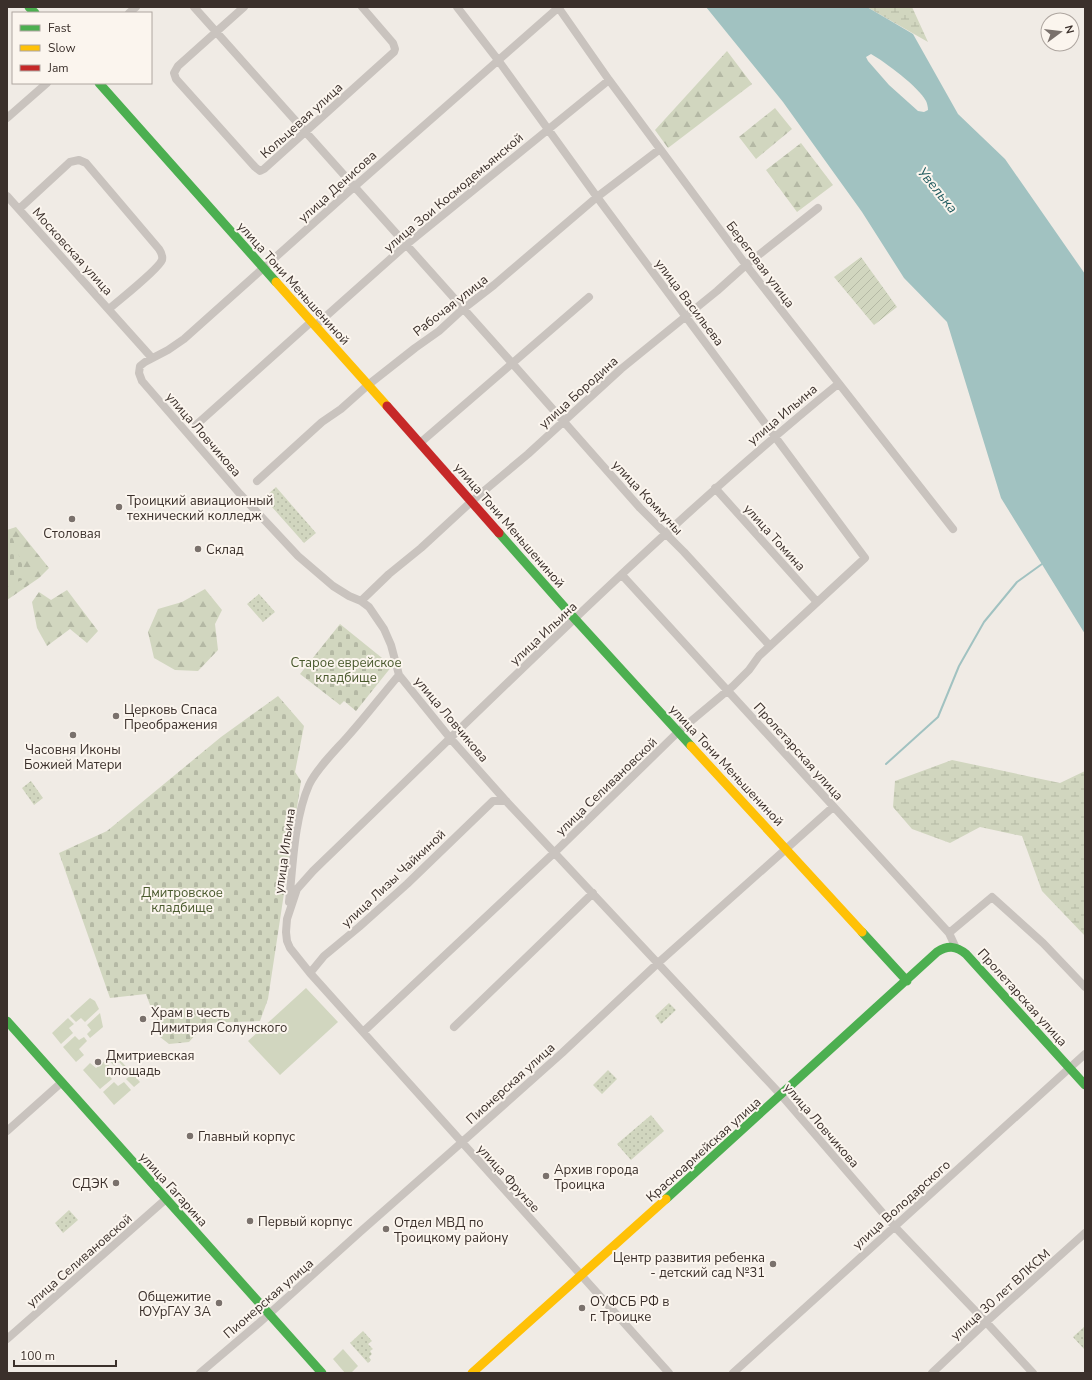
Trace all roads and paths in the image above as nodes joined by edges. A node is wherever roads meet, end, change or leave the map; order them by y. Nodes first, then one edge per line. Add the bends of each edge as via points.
1 (194, 7) edge
2 (244, 7) edge
3 (362, 7) edge
4 (457, 7) edge
5 (558, 7) edge
6 (216, 32) junction
7 (498, 60) junction
8 (609, 80) junction
9 (46, 84) edge
10 (100, 84) edge
11 (7, 118) edge
12 (548, 129) junction
13 (307, 132) junction
14 (660, 149) junction
15 (354, 187) junction
16 (7, 196) edge
17 (597, 197) junction
18 (818, 208) dead end
19 (19, 209) junction
20 (406, 245) junction
21 (746, 265) junction
22 (264, 268) junction
23 (589, 297) dead end
24 (109, 309) junction
25 (463, 309) junction
26 (685, 316) junction
27 (313, 324) junction
28 (152, 358) junction
29 (512, 363) junction
30 (142, 381) joint
31 (838, 384) junction
32 (368, 385) junction
33 (563, 422) junction
34 (196, 425) dead end
35 (774, 436) junction
36 (420, 443) junction
37 (257, 481) dead end
38 (715, 488) junction
39 (472, 501) junction
40 (953, 529) dead end
41 (665, 534) junction
42 (865, 558) joint
43 (622, 575) junction
44 (361, 601) junction
45 (817, 602) junction
46 (576, 619) junction
47 (770, 646) junction
48 (399, 675) junction
49 (727, 691) junction
50 (678, 732) junction
51 (450, 738) junction
52 (496, 789) junction
53 (493, 801) junction
54 (506, 801) junction
55 (833, 808) junction
56 (786, 849) junction
57 (555, 852) junction
58 (593, 893) junction
59 (287, 919) junction
60 (949, 933) junction
61 (287, 941) joint
62 (953, 946) junction
63 (658, 962) junction
64 (310, 974) junction
65 (907, 980) junction
66 (1085, 987) edge
67 (7, 1022) edge
68 (454, 1027) dead end
69 (363, 1032) junction
70 (1085, 1054) edge
71 (1070, 1068) junction
72 (62, 1082) junction
73 (1085, 1085) edge
74 (781, 1095) junction
75 (7, 1131) edge
76 (462, 1143) junction
77 (166, 1199) junction
78 (894, 1226) junction
79 (1085, 1233) edge
80 (581, 1275) junction
81 (269, 1314) junction
82 (986, 1322) junction
83 (7, 1339) edge
84 (200, 1373) edge
85 (322, 1373) edge
86 (472, 1373) edge
87 (669, 1373) edge
88 (733, 1373) edge
89 (932, 1373) edge
90 (1033, 1373) edge

1 - 6 street, улица Коммуны
2 - 6 street, Кольцевая улица
3 - 13 street, Кольцевая улица via 393,43 394,52
4 - 7 street, улица Васильева
5 - 7 street, улица Денисова
5 - 8 street, Береговая улица
6 - 13 street, улица Коммуны
6 - 13 street, Кольцевая улица via 178,66 174,73 176,79 245,156 260,170 264,170
7 - 12 street, улица Васильева
7 - 15 street, улица Денисова
8 - 12 street, улица Зои Космодемьянской
8 - 14 street, Береговая улица
9 - 11 street
10 - 22 street, улица Тони Меньшениной
12 - 17 street, улица Васильева
12 - 20 street, улица Зои Космодемьянской
13 - 15 street, улица Коммуны
14 - 17 street, Рабочая улица
14 - 21 street, Береговая улица
15 - 20 street, улица Коммуны
15 - 22 street, улица Денисова
16 - 19 street, Московская улица
17 - 25 street, Рабочая улица
17 - 26 street, улица Васильева
18 - 21 street, улица Бородина
19 - 24 street, Московская улица
19 - 24 street, Московская улица via 70,162 79,160 86,163 159,249 162,257 162,262 155,269
20 - 25 street, улица Коммуны
20 - 27 street, улица Зои Космодемьянской
21 - 26 street, улица Бородина
21 - 31 street, Береговая улица
22 - 27 street, улица Тони Меньшениной
22 - 28 street, улица Денисова via 184,339
23 - 29 street
24 - 28 street, Московская улица
25 - 29 street, улица Коммуны
25 - 32 street, Рабочая улица via 439,331
26 - 33 street, улица Бородина
26 - 35 street, улица Васильева
27 - 32 street, улица Тони Меньшениной
27 - 34 street
28 - 30 street, улица Денисова via 140,366
29 - 33 street, улица Коммуны
29 - 36 street
30 - 44 street, улица Ловчикова via 236,490 298,556 333,586
31 - 35 street, улица Ильина
31 - 40 street, Береговая улица
32 - 36 street, улица Тони Меньшениной
32 - 37 street, Рабочая улица via 322,422
33 - 39 street, улица Бородина
33 - 41 street, улица Коммуны
35 - 38 street, улица Ильина
35 - 42 street, улица Васильева
36 - 39 street, улица Тони Меньшениной
38 - 41 street, улица Ильина
38 - 45 street, улица Томина
39 - 44 street, улица Бородина
39 - 46 street, улица Тони Меньшениной
41 - 43 street, улица Ильина
41 - 47 street, улица Коммуны
42 - 45 street, улица Селивановской
43 - 46 street, улица Ильина
43 - 49 street, Пролетарская улица
44 - 48 street, улица Ловчикова via 369,607 384,629
45 - 47 street, улица Селивановской
46 - 50 street, улица Тони Меньшениной
46 - 51 street, улица Ильина
47 - 49 street, улица Селивановской
48 - 51 street, улица Ловчикова
48 - 59 street, улица Ильина via 309,784 297,831
49 - 50 street, улица Селивановской
49 - 55 street, Пролетарская улица
50 - 56 street, улица Тони Меньшениной
50 - 57 street, улица Селивановской
51 - 52 street, улица Ловчикова
51 - 59 street, улица Ильина via 312,871 297,890
52 - 53 street
52 - 54 street, улица Ловчикова
53 - 54 street
53 - 64 street, улица Лизы Чайкиной via 407,884 324,956
54 - 57 street, улица Ловчикова
55 - 56 street, Пионерская улица
55 - 60 street, Пролетарская улица
56 - 63 street, Пионерская улица
56 - 65 street, улица Тони Меньшениной
57 - 58 street, улица Ловчикова
57 - 69 street, улица Селивановской
58 - 63 street, улица Ловчикова
58 - 68 street
59 - 61 street, улица Ильина
60 - 62 street, Пролетарская улица
60 - 66 street via 992,897 1043,942
61 - 64 street, улица Фрунзе
62 - 65 street, Красноармейская улица via 942,948
62 - 71 street, Пролетарская улица via 966,954
63 - 74 street, улица Ловчикова
63 - 76 street, Пионерская улица
64 - 69 street, улица Фрунзе
65 - 74 street, Красноармейская улица
67 - 72 street, улица Гагарина
69 - 76 street, улица Фрунзе
70 - 71 street, улица Володарского
71 - 73 street, Пролетарская улица
71 - 78 street, улица Володарского
72 - 75 street
72 - 77 street, улица Гагарина
74 - 78 street, улица Ловчикова
74 - 80 street, Красноармейская улица
76 - 80 street, улица Фрунзе
76 - 81 street, Пионерская улица
77 - 81 street, улица Гагарина
77 - 83 street, улица Селивановской
78 - 82 street, улица Ловчикова
78 - 88 street, улица Володарского
79 - 82 street, улица 30 лет ВЛКСМ
80 - 86 street, Красноармейская улица
80 - 87 street, улица Фрунзе
81 - 84 street, Пионерская улица
81 - 85 street, улица Гагарина
82 - 89 street, улица 30 лет ВЛКСМ
82 - 90 street, улица Ловчикова

